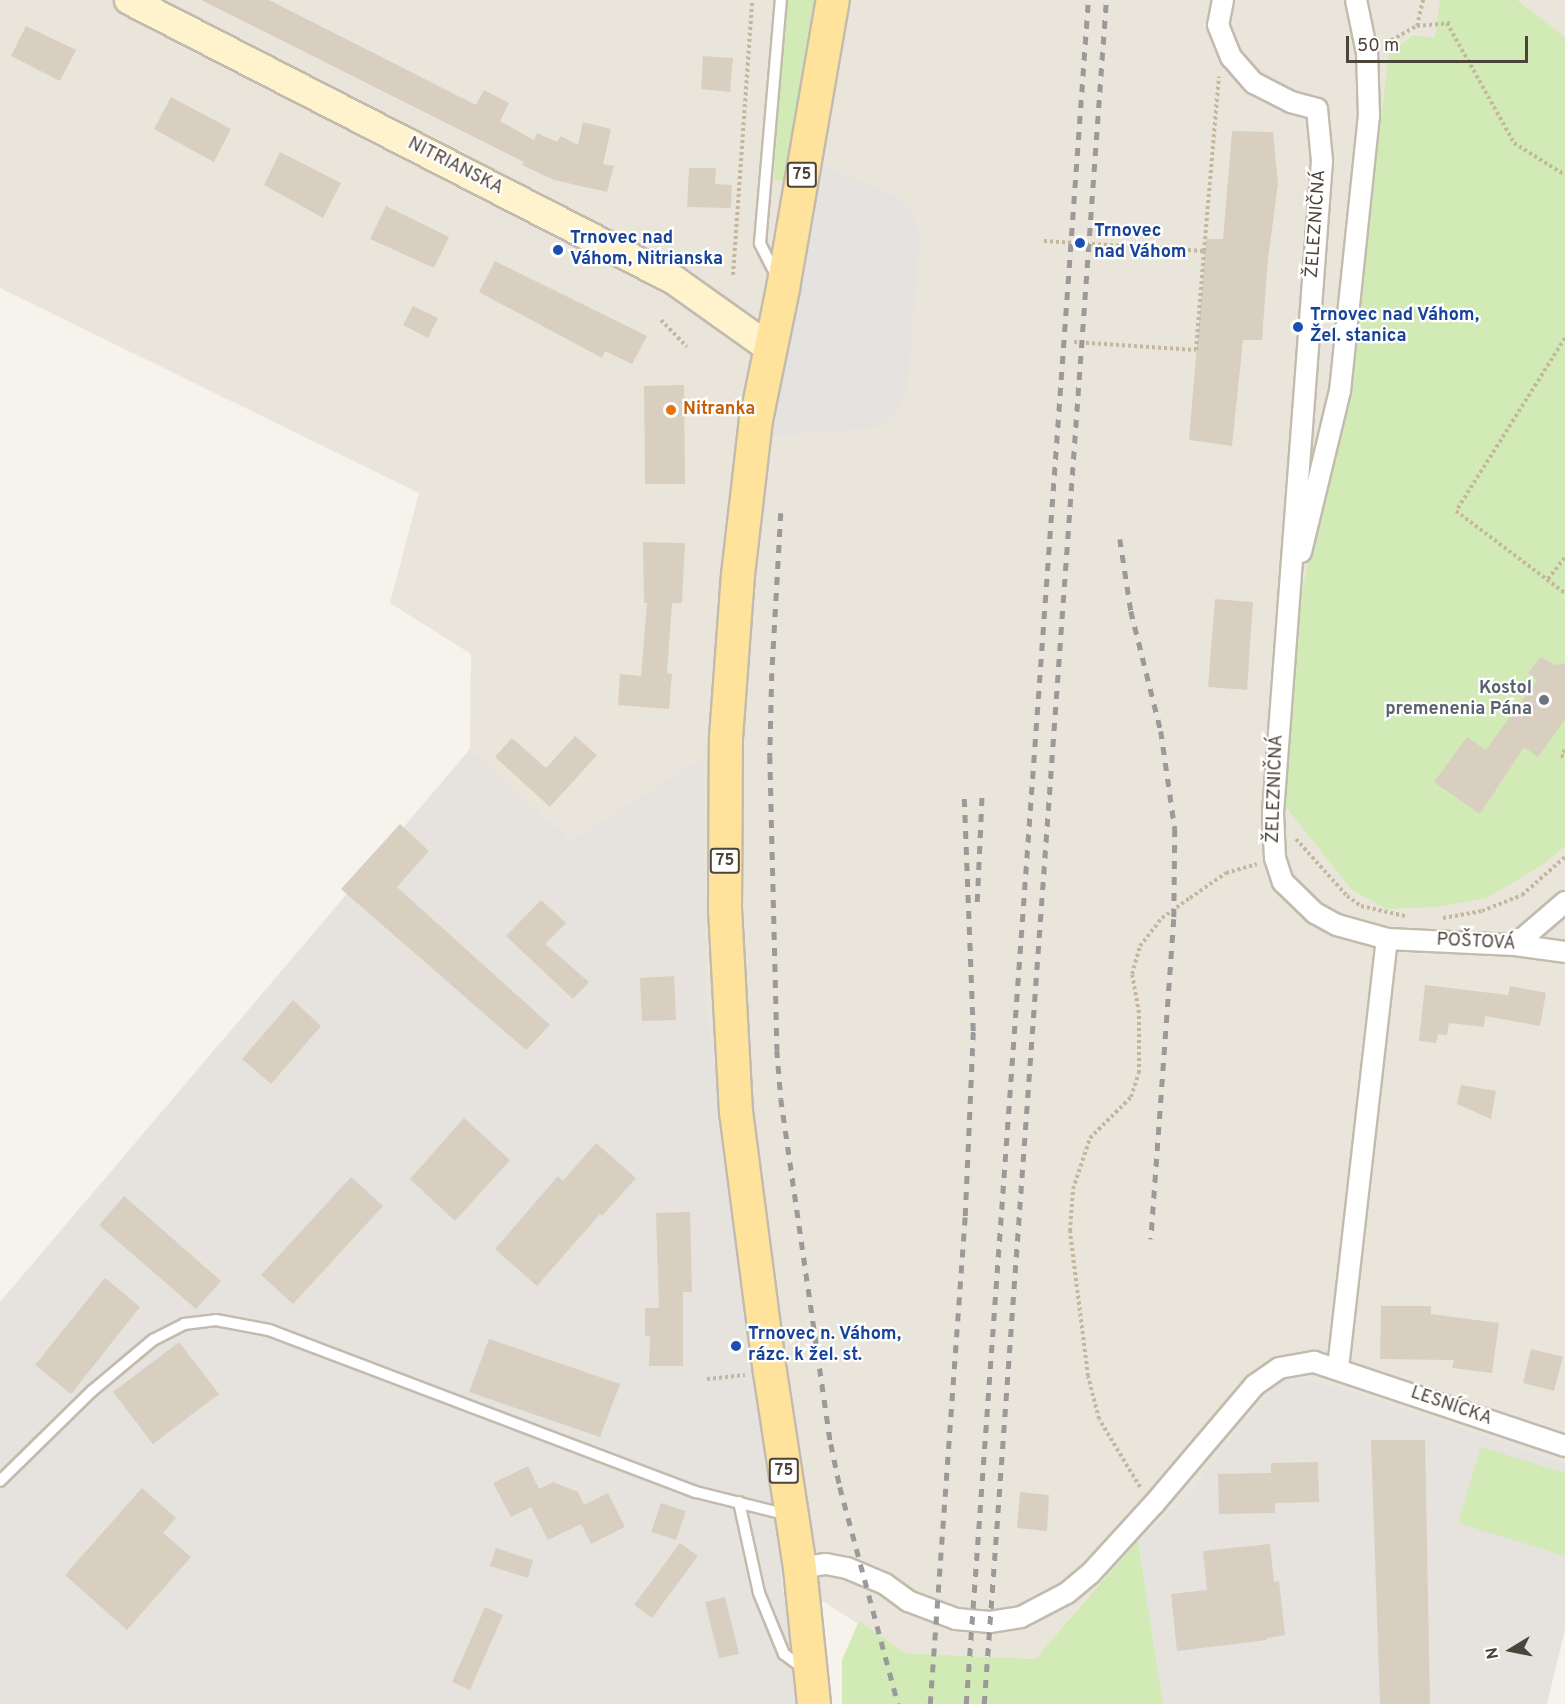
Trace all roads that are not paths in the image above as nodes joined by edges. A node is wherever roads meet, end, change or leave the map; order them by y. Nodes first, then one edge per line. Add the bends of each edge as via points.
1 (129, 0) edge
2 (781, 0) edge
3 (832, 0) edge
4 (1223, 0) edge
5 (1356, 0) edge
6 (783, 288) junction
7 (771, 349) junction
8 (1286, 610) junction
9 (1565, 902) edge
10 (1386, 939) junction
11 (1515, 945) junction
12 (1565, 952) edge
13 (1338, 1368) junction
14 (1565, 1446) edge
15 (0, 1481) edge
16 (739, 1502) junction
17 (791, 1515) junction
18 (800, 1568) junction
19 (814, 1690) edge

1 - 7 main road, NITRIANSKA via 674,280
2 - 6 lane via 760,243
3 - 6 main road, 75
4 - 8 street, ŽELEZNIČNÁ via 1218,25 1235,62 1254,83 1317,110 1322,161
5 - 8 street, ŽELEZNIČNÁ via 1367,53 1369,116 1340,391
6 - 7 main road, 75
7 - 17 main road, 75 via 755,430 731,652 725,910 737,1123
8 - 10 street, ŽELEZNIČNÁ via 1273,813 1275,858 1283,882 1314,913 1337,925
9 - 11 street
10 - 11 street, POŠTOVÁ
10 - 13 street
11 - 12 street, POŠTOVÁ
13 - 14 street, LESNÍCKA
13 - 18 street, LESNÍCKA via 1314,1362 1279,1368 1254,1385 1090,1574 1043,1608 1006,1620 956,1619 908,1601 885,1584 847,1568 826,1564
15 - 16 lane via 92,1392 153,1340 184,1324 216,1320 269,1330 696,1492
16 - 17 lane
16 - 19 lane via 759,1593 784,1654
17 - 18 main road, 75
18 - 19 main road, 75

